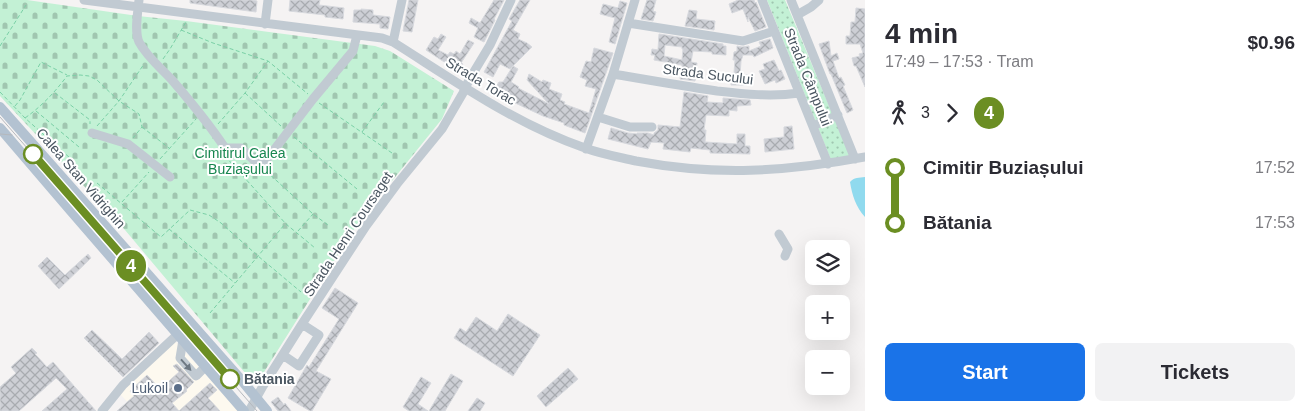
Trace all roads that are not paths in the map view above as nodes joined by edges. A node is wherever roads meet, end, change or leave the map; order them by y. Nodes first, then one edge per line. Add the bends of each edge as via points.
1 (84, 0) edge
2 (268, 0) edge
3 (402, 0) edge
4 (511, 0) edge
5 (634, 0) edge
6 (762, 0) edge
7 (791, 0) edge
8 (819, 0) edge
9 (139, 4) edge
10 (797, 15) junction
11 (628, 23) junction
12 (265, 24) junction
13 (774, 30) junction
14 (357, 35) junction
15 (393, 42) junction
16 (613, 74) junction
17 (465, 88) junction
18 (799, 93) junction
19 (0, 107) edge
20 (838, 115) junction
21 (598, 117) junction
22 (813, 126) junction
23 (652, 127) dead end
24 (0, 128) edge
25 (92, 132) road end
26 (5, 139) edge
27 (586, 149) junction
28 (865, 157) edge
29 (855, 159) junction
30 (828, 164) junction
31 (170, 178) dead end
32 (779, 234) dead end
33 (785, 256) dead end
34 (302, 324) junction
35 (181, 337) junction
36 (283, 355) junction
37 (256, 398) junction
38 (102, 411) edge
39 (244, 411) edge
40 (249, 411) edge
41 (267, 411) edge

1 - 9 street, Strada Torac
2 - 12 street
3 - 15 street
4 - 17 street, Strada Henri Coursaget
5 - 11 street
6 - 13 street, Strada Câmpului
7 - 10 street
8 - 10 street
9 - 12 street, Strada Torac
9 - 14 street via 137,36 149,57 171,79 225,148 241,148 262,167 353,51
10 - 20 street
11 - 13 street via 744,41
11 - 16 street
12 - 14 street, Strada Torac
13 - 18 street, Strada Câmpului
14 - 15 street, Strada Torac
15 - 17 street, Strada Torac
16 - 18 street, Strada Sucului via 739,93
16 - 21 street
17 - 27 street, Strada Torac via 500,110
17 - 34 street, Strada Henri Coursaget via 442,129 366,226
18 - 22 street, Strada Câmpului
19 - 37 main road, Calea Stan Vidrighin
20 - 22 street
20 - 29 street
21 - 23 street via 630,127
21 - 27 street
22 - 30 street, Strada Câmpului
24 - 26 main road
25 - 31 street via 128,144
26 - 35 main road
27 - 30 street, Strada Torac via 659,165 726,171
28 - 29 street, Strada Torac
29 - 30 street, Strada Torac
32 - 33 street via 788,249
34 - 36 street, Strada Henri Coursaget
34 - 36 street via 319,335 299,366
35 - 38 street via 123,386
35 -> 39 main road
36 - 37 street, Strada Henri Coursaget
37 - 40 street, Strada Henri Coursaget
37 - 41 main road, Calea Stan Vidrighin

